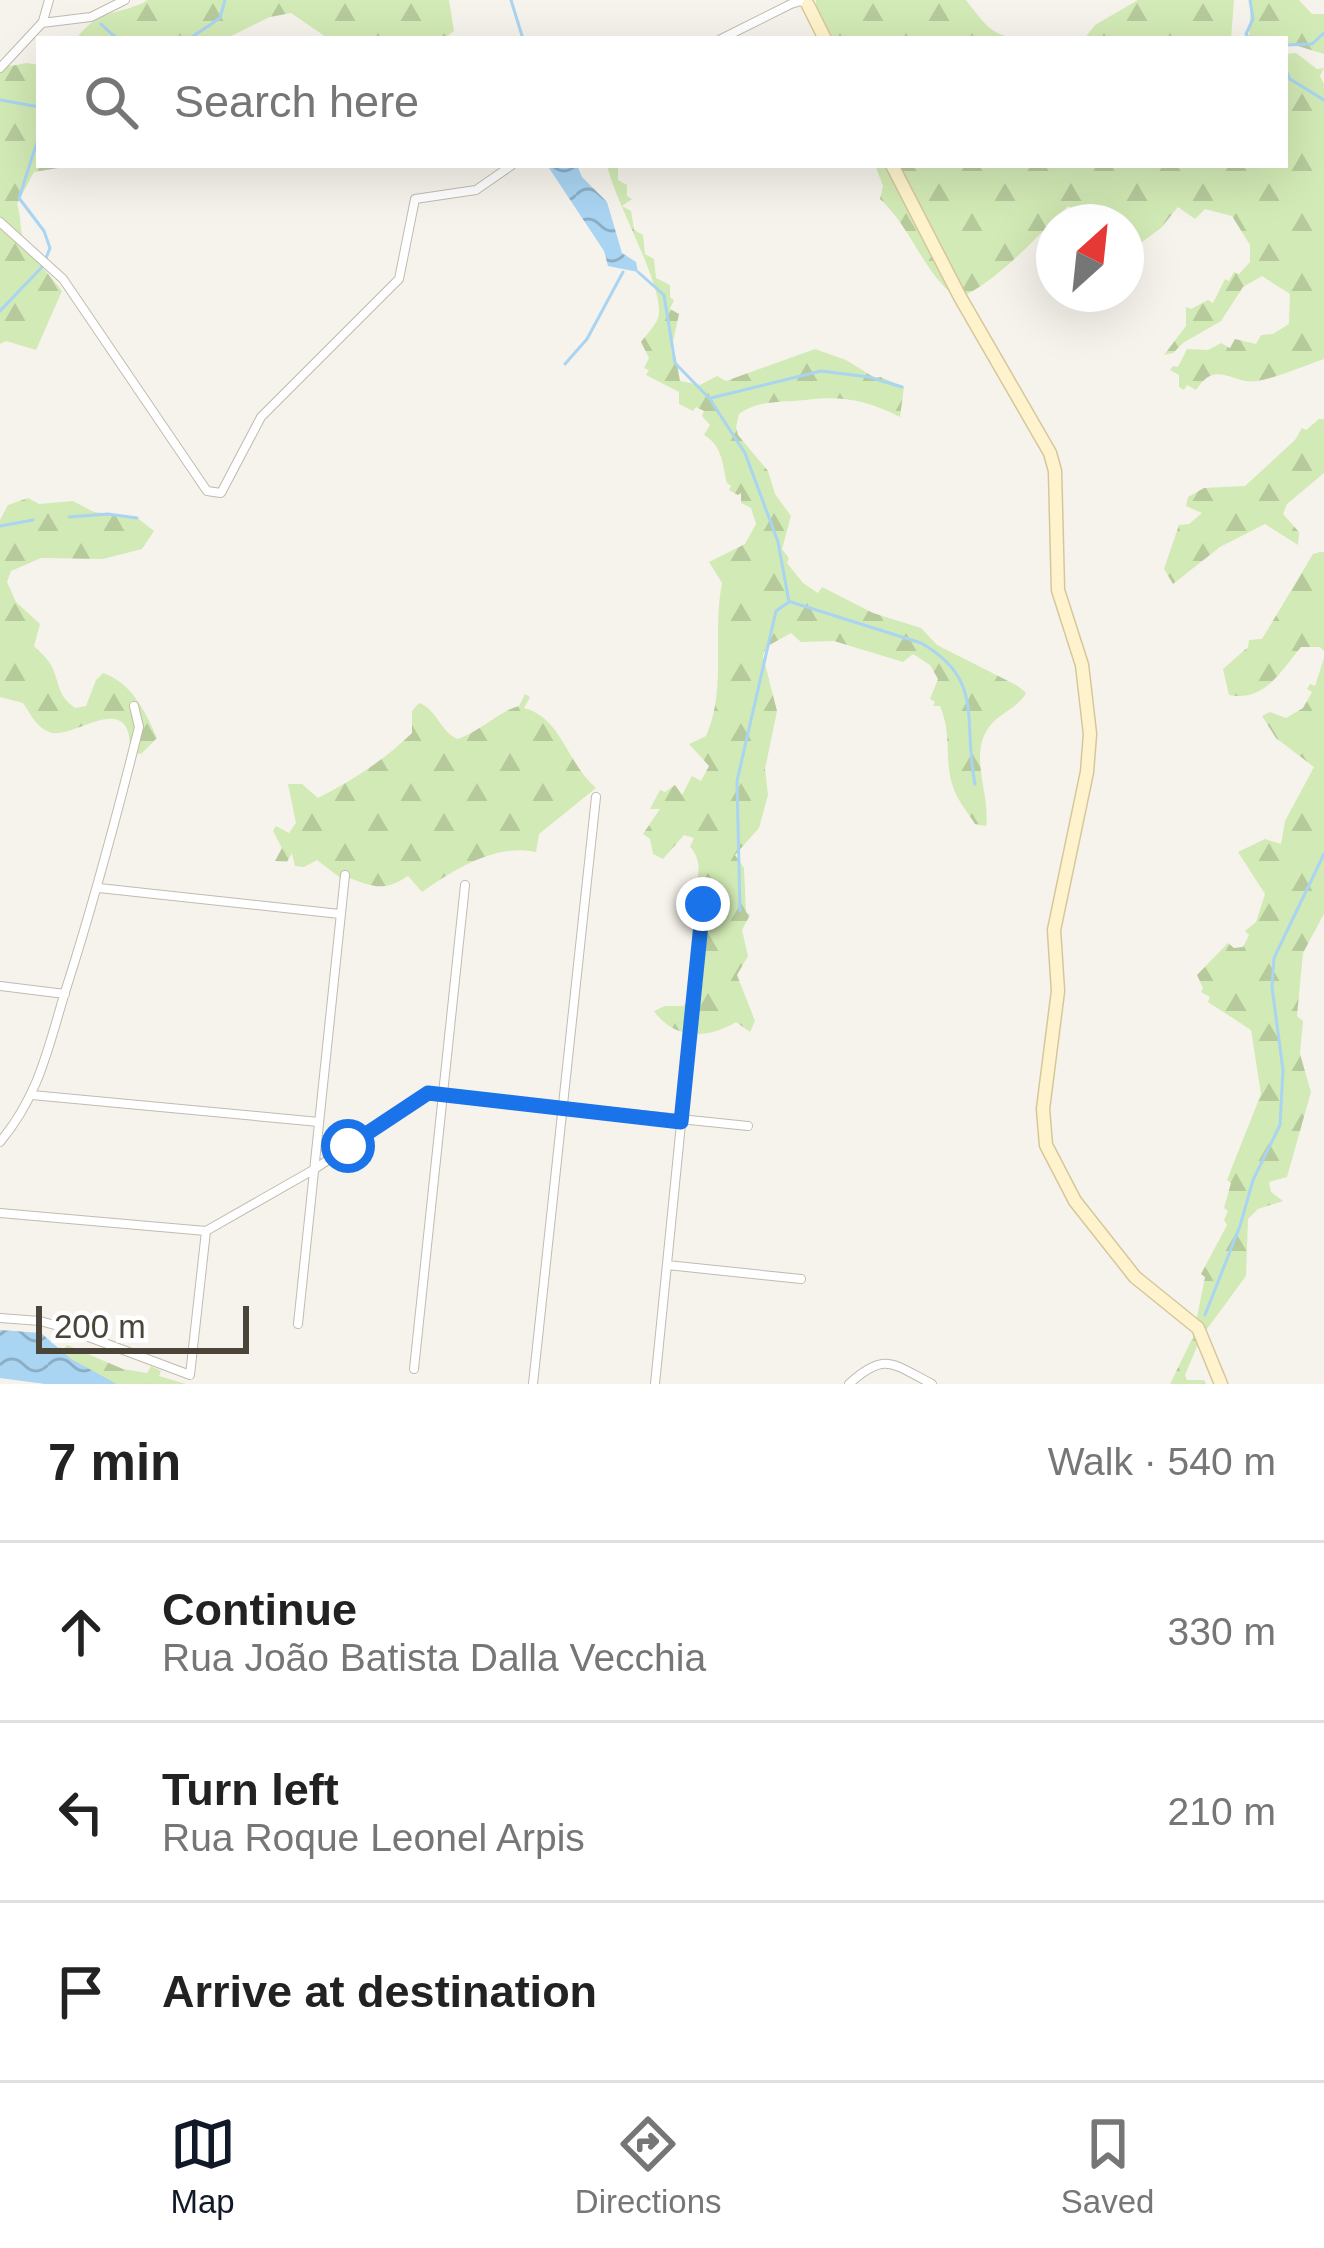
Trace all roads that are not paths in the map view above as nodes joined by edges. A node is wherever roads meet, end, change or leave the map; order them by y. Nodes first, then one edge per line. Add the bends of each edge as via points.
1 (50, 0) edge
2 (124, 0) edge
3 (808, 5) joint
4 (42, 22) junction
5 (728, 36) edge
6 (824, 36) edge
7 (0, 68) edge
8 (508, 168) edge
9 (894, 168) edge
10 (0, 222) edge
11 (134, 706) dead end
12 (596, 797) dead end
13 (345, 874) dead end
14 (465, 885) dead end
15 (99, 888) junction
16 (703, 904) dead end
17 (340, 914) junction
18 (0, 986) edge
19 (65, 994) junction
20 (32, 1095) junction
21 (441, 1095) junction
22 (561, 1108) junction
23 (319, 1122) junction
24 (681, 1122) junction
25 (748, 1126) dead end
26 (0, 1142) edge
27 (313, 1169) junction
28 (0, 1213) edge
29 (206, 1232) junction
30 (667, 1265) junction
31 (801, 1279) dead end
32 (0, 1318) edge
33 (298, 1324) dead end
34 (414, 1369) dead end
35 (533, 1384) edge
36 (655, 1384) edge
37 (850, 1384) edge
38 (932, 1384) edge
39 (1221, 1384) edge

1 - 4 street
2 - 4 street via 91,17
3 - 5 street via 791,4
3 - 6 street
4 - 7 street
8 - 10 street via 476,190 415,199 399,279 261,416 221,494 207,491 63,279
9 - 39 street via 1054,471 1058,590 1082,665 1090,734 1054,930 1058,991 1046,1145 1075,1201 1135,1277 1198,1328
11 - 15 street via 139,727
12 - 22 street
13 - 17 street
14 - 21 street
15 - 17 street
15 - 19 street
16 - 24 street
17 - 23 street
18 - 19 street
19 - 20 street
20 - 23 street
20 - 26 street
21 - 22 street
21 - 27 street via 417,1098
21 - 34 street
22 - 24 street
22 - 35 street
23 - 27 street
24 - 25 street
24 - 30 street
27 - 29 street
27 - 33 street
28 - 29 street
29 - 32 street via 190,1376 40,1321
30 - 31 street
30 - 36 street
37 - 38 street via 883,1362

